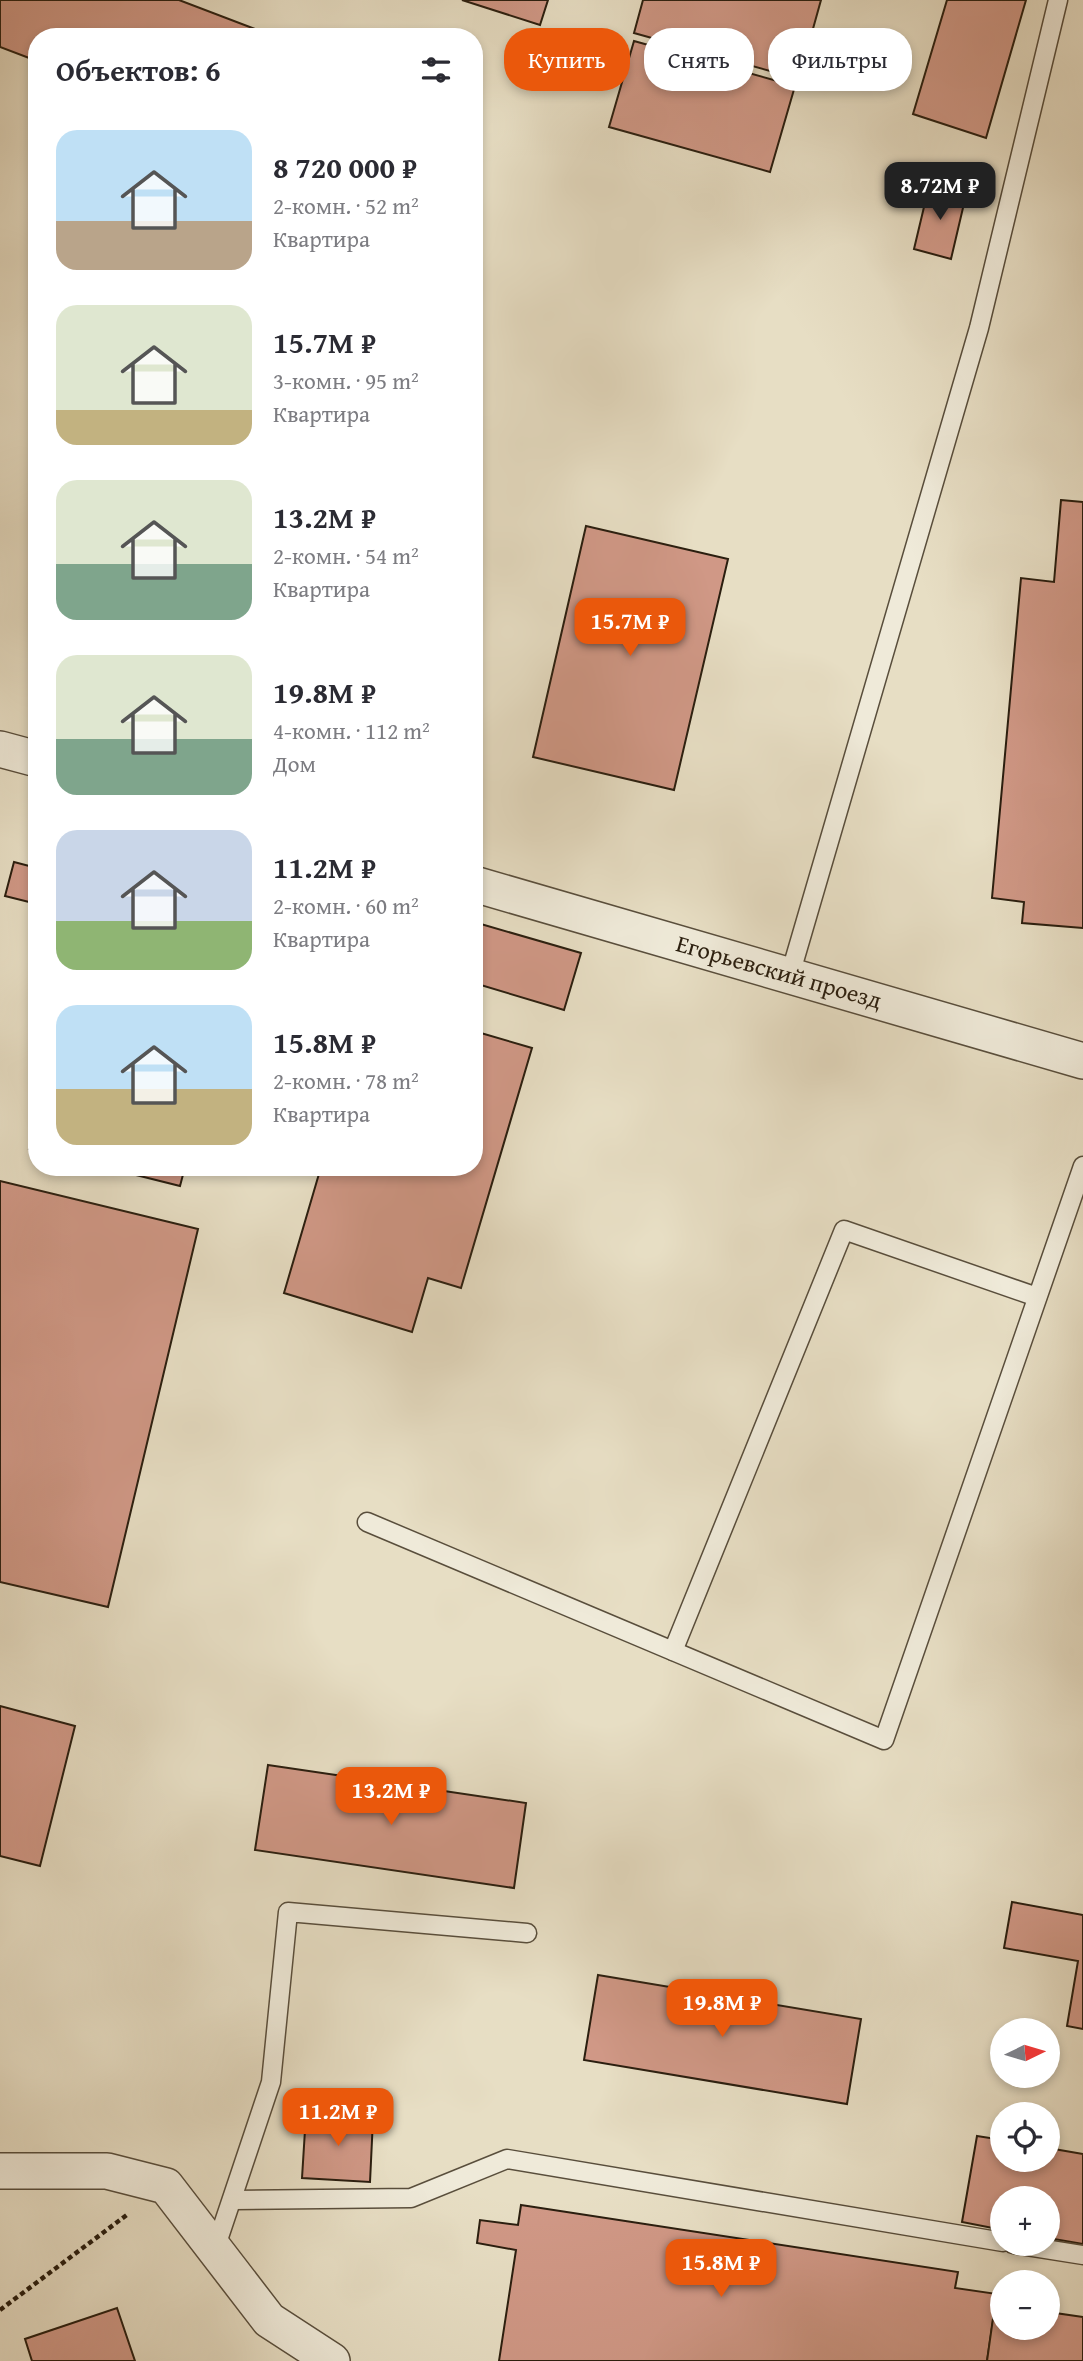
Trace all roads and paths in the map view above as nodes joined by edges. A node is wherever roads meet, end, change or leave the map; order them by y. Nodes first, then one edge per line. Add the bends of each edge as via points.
1 (1058, 0) edge
2 (0, 749) edge
3 (28, 757) edge
4 (483, 887) edge
5 (790, 975) junction
6 (1083, 1061) edge
7 (1083, 1166) edge
8 (1037, 1297) junction
9 (368, 1522) dead end
10 (673, 1651) junction
11 (527, 1933) dead end
12 (0, 2171) edge
13 (166, 2186) junction
14 (234, 2200) junction
15 (990, 2240) edge
16 (215, 2249) junction
17 (1060, 2251) edge
18 (1083, 2255) edge
19 (0, 2310) edge
20 (332, 2361) edge

1 - 5 lane via 979,328
2 - 3 street
4 - 5 street, Егорьевский проезд
5 - 6 street, Егорьевский проезд
7 - 8 lane
8 - 10 lane via 844,1230
8 - 10 lane via 884,1740
9 - 10 lane
11 - 14 lane via 288,1912 271,2082
12 - 13 street via 107,2171
13 - 16 street
13 - 19 path
14 - 15 lane via 411,2198 507,2159
14 - 16 lane
16 - 20 street via 269,2320
17 - 18 lane

